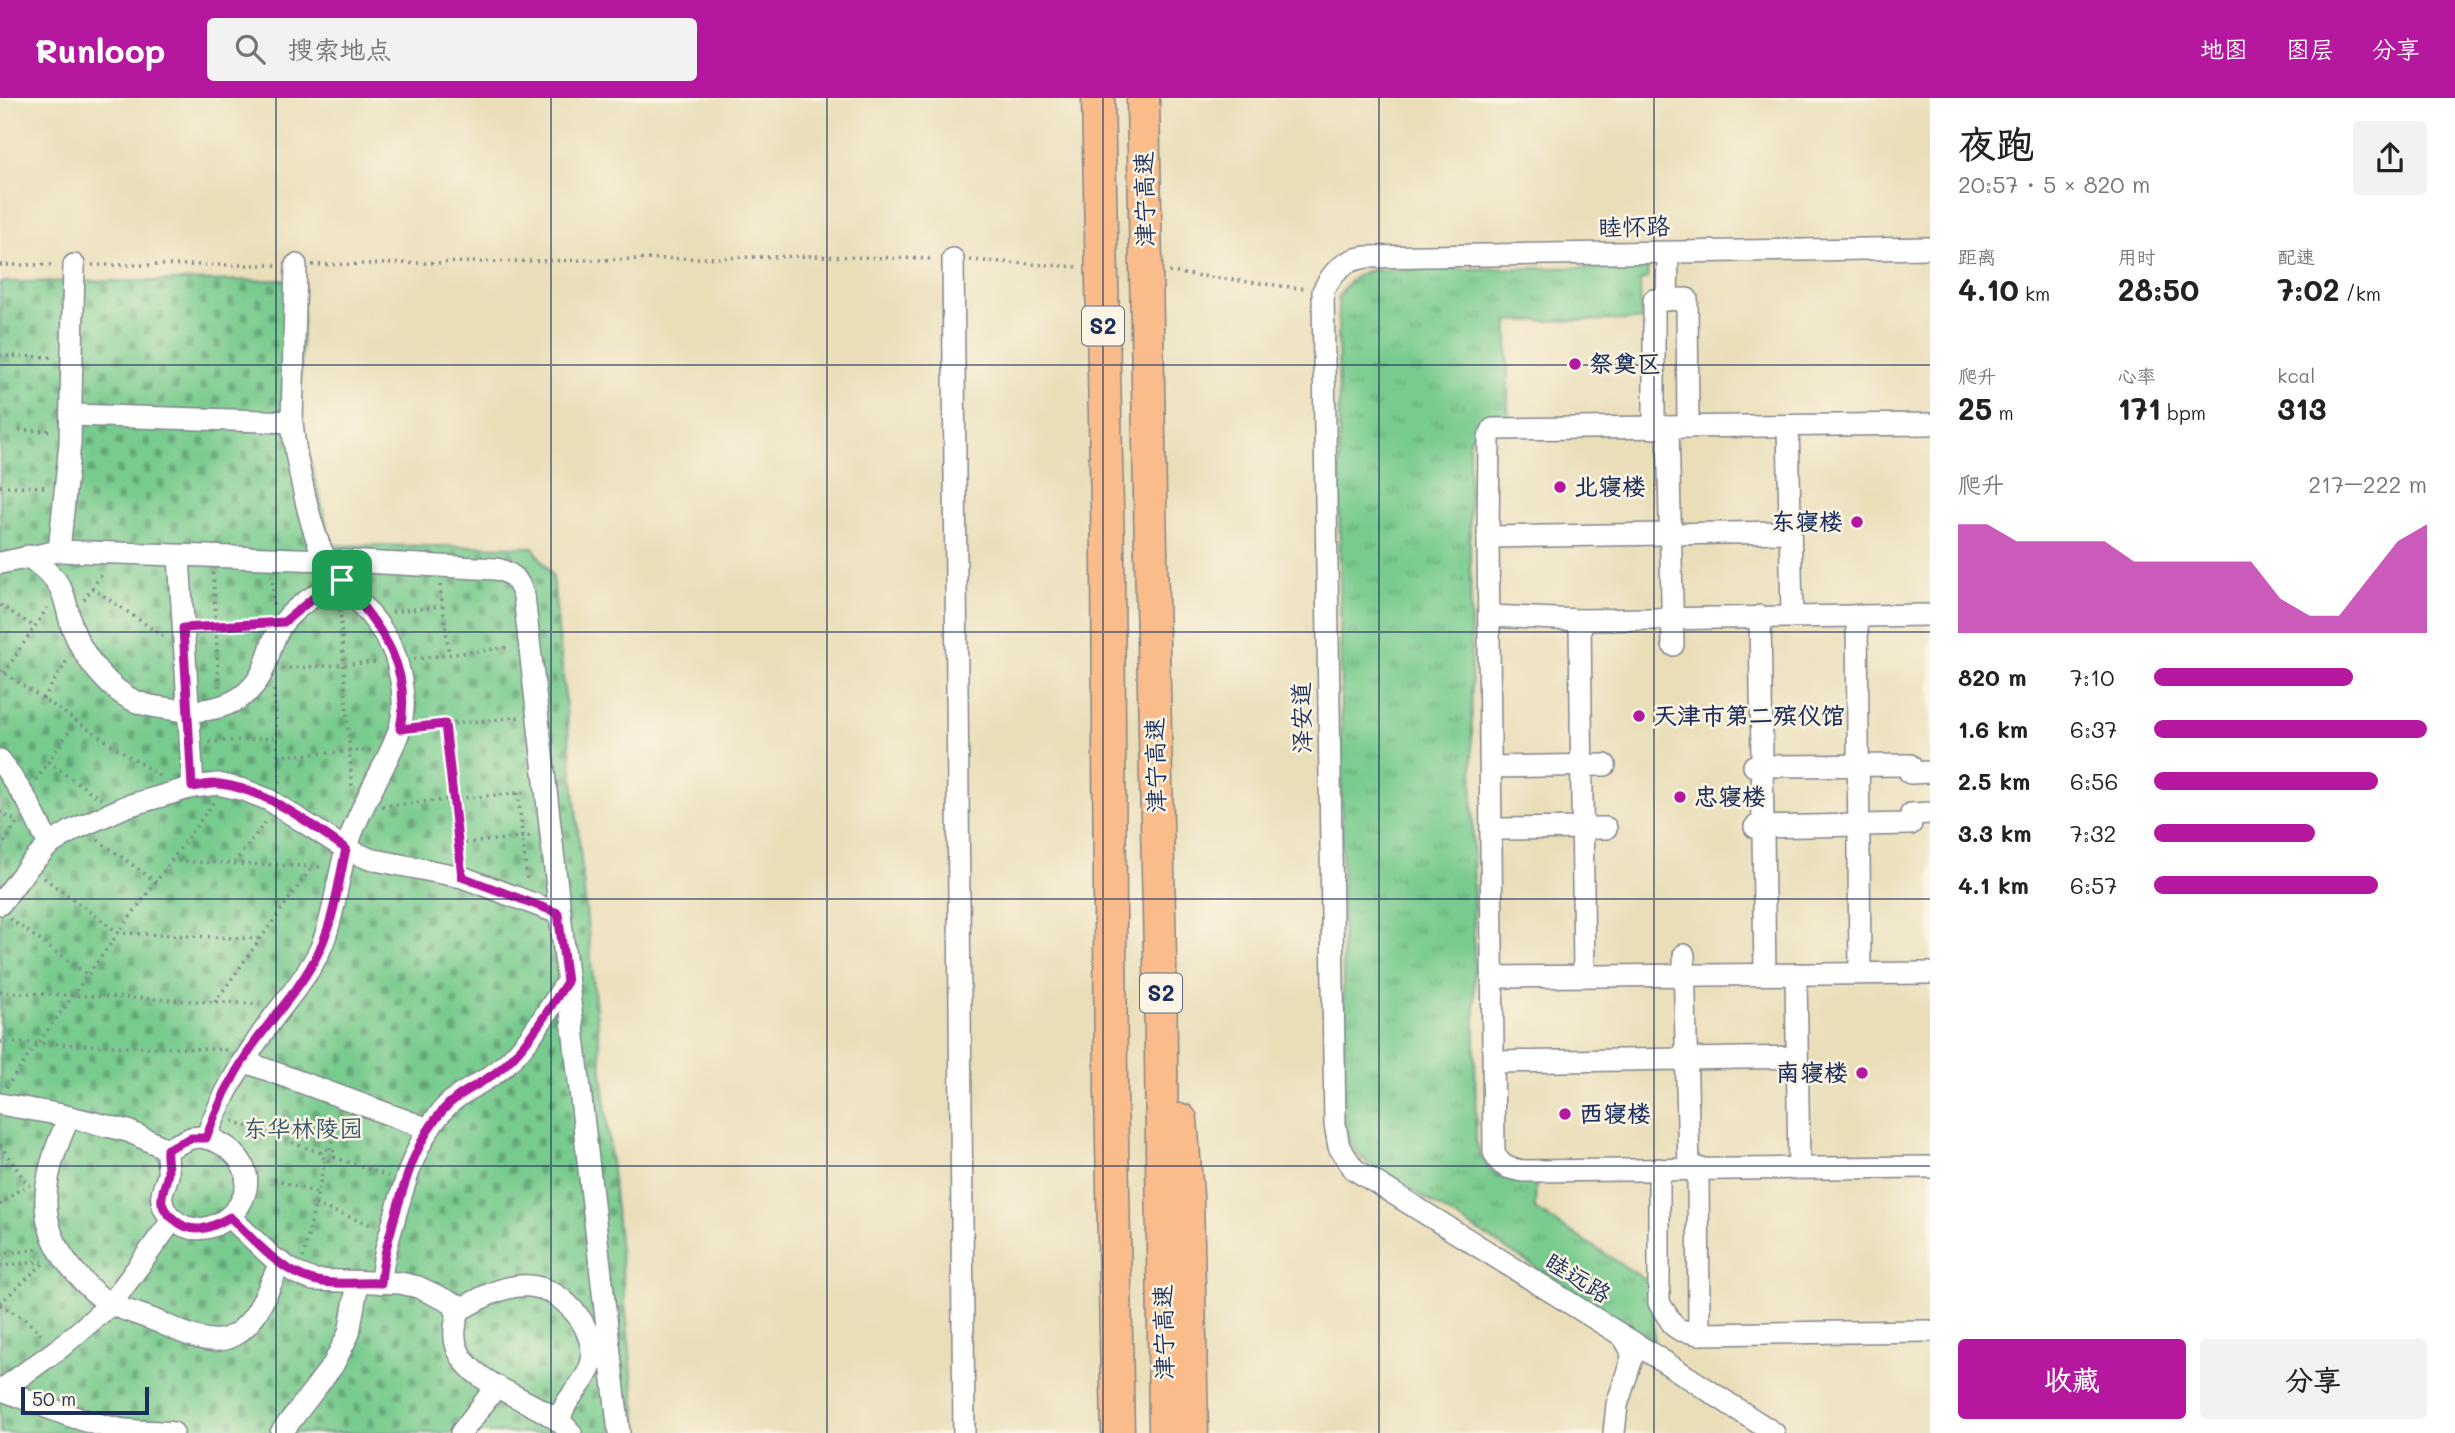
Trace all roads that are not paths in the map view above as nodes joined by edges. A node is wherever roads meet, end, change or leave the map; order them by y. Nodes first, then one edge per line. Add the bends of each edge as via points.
1 (1098, 98) edge
2 (1143, 98) edge
3 (1930, 248) edge
4 (1668, 253) junction
5 (953, 259) road end
6 (74, 265) road end
7 (296, 265) road end
8 (1323, 291) joint
9 (1667, 300) junction
10 (292, 422) junction
11 (71, 423) junction
12 (1930, 424) edge
13 (1788, 426) junction
14 (1670, 427) junction
15 (1789, 532) junction
16 (1671, 534) junction
17 (1488, 537) junction
18 (59, 551) junction
19 (28, 556) junction
20 (179, 556) junction
21 (326, 560) junction
22 (0, 563) edge
23 (344, 583) junction
24 (1792, 615) junction
25 (1857, 615) junction
26 (1930, 615) edge
27 (1490, 616) junction
28 (1760, 616) junction
29 (1673, 619) junction
30 (1580, 620) junction
31 (1674, 645) dead end
32 (187, 710) junction
33 (0, 760) edge
34 (1605, 765) dead end
35 (1858, 765) junction
36 (1581, 766) junction
37 (1758, 766) junction
38 (1492, 767) junction
39 (1917, 770) edge
40 (187, 789) junction
41 (1917, 817) edge
42 (1859, 825) junction
43 (1759, 827) junction
44 (1583, 828) junction
45 (1606, 828) dead end
46 (1492, 829) junction
47 (49, 845) junction
48 (344, 858) junction
49 (0, 904) edge
50 (558, 913) junction
51 (1160, 957) junction
52 (1685, 965) junction
53 (1860, 973) junction
54 (1930, 973) edge
55 (1765, 974) junction
56 (1796, 974) junction
57 (1584, 976) junction
58 (1493, 977) junction
59 (567, 982) junction
60 (246, 1056) junction
61 (1796, 1057) junction
62 (1685, 1058) junction
63 (1494, 1062) junction
64 (1111, 1093) junction
65 (1, 1099) edge
66 (69, 1117) junction
67 (429, 1129) junction
68 (206, 1138) junction
69 (167, 1149) junction
70 (1799, 1167) junction
71 (1930, 1167) edge
72 (1354, 1169) joint
73 (1658, 1169) junction
74 (1693, 1169) junction
75 (230, 1217) junction
76 (173, 1219) junction
77 (288, 1268) junction
78 (358, 1282) junction
79 (381, 1283) junction
80 (111, 1304) junction
81 (458, 1308) junction
82 (1930, 1331) edge
83 (1689, 1332) junction
84 (1624, 1338) junction
85 (1664, 1362) junction
86 (496, 1387) junction
87 (1, 1390) edge
88 (560, 1419) edge
89 (122, 1432) edge
90 (173, 1433) edge
91 (281, 1433) edge
92 (461, 1433) edge
93 (619, 1433) edge
94 (964, 1433) edge
95 (1097, 1433) edge
96 (1118, 1433) edge
97 (1165, 1433) edge
98 (1192, 1433) edge
99 (1614, 1433) edge
100 (1620, 1433) edge
101 (1774, 1433) edge

1 - 64 highway, 津宁高速 / S2, bridge via 1108,554
2 - 51 highway, 津宁高速 / S2, bridge
3 - 4 street, 睦怀路
4 - 8 street, 睦怀路 via 1352,258 1340,266
4 - 9 street
5 - 94 street
6 - 11 street
7 - 10 street
8 - 72 street, 泽安道 via 1335,1124 1339,1147
9 - 14 street via 1654,300
9 - 14 street via 1687,299
10 - 11 street
10 - 21 street via 307,500
11 - 18 street
12 - 13 street
13 - 14 street
13 - 15 street
14 - 16 street
14 - 17 street via 1493,429 1489,438
15 - 16 street
15 - 24 street
16 - 17 street
16 - 29 street
17 - 27 street
18 - 19 street
18 - 20 street
19 - 22 street
19 - 32 street via 57,582 78,643 121,693 146,705
20 - 21 street
20 - 32 street
21 - 23 street
21 - 50 street via 496,569 516,578 524,596
23 - 32 street via 318,594 277,628 259,679 235,702
23 - 48 street via 390,644 403,697 400,729
24 - 25 street
24 - 28 street
25 - 26 street
25 - 35 street
27 - 30 street
27 - 38 street
28 - 29 street
28 - 37 street
29 - 30 street
29 - 31 street
30 - 36 street
32 - 40 street
33 - 47 street
34 - 36 street
35 - 37 street
35 - 39 street
35 - 42 street
36 - 38 street
36 - 44 street
37 - 43 street
38 - 46 street
40 - 47 street via 118,810
40 - 48 street via 218,784 244,790 280,806
41 - 42 street
42 - 43 street
42 - 53 street
43 - 55 street
44 - 45 street
44 - 46 street
44 - 57 street
46 - 58 street
47 - 49 street
48 - 50 street via 462,877
48 - 60 street via 337,898 319,952
50 - 59 street
51 - 97 highway, 津宁高速 / S2
51 - 98 highway via 1187,1196
52 - 55 street
52 - 57 street
52 - 62 street
53 - 54 street
53 - 56 street
55 - 56 street
56 - 61 street
57 - 58 street
58 - 63 street
59 - 67 street via 519,1050 500,1070 458,1096
59 - 93 street
60 - 67 street
60 - 68 street
61 - 62 street
61 - 70 street
62 - 63 street
62 - 74 street
63 - 73 street via 1494,1152 1505,1167 1524,1171
64 - 95 highway
64 - 96 highway, 津宁高速 / S2
65 - 66 street
66 - 69 street via 128,1130
66 - 80 street via 38,1186 53,1252
67 - 79 street via 404,1182 383,1253
68 - 69 street via 191,1138
68 - 75 street via 222,1142 246,1171 244,1197
69 - 76 street via 169,1172 161,1200
70 - 71 street
70 - 74 street
72 - 84 street, 睦远路
73 - 74 street
73 - 83 street via 1659,1303 1674,1326
74 - 83 street
75 - 76 street via 194,1230
75 - 77 street
76 - 80 street
77 - 78 street via 313,1280
77 - 80 street via 250,1321 225,1339 210,1340
78 - 79 street
78 - 91 street via 349,1333 333,1366
79 - 81 street via 418,1287
80 - 87 street
81 - 86 street via 455,1334 459,1355
81 - 88 street via 499,1289 534,1286 550,1290 576,1313 592,1357 588,1376
82 - 83 street
83 - 85 street
84 - 85 street, 睦远路
84 - 99 street via 1632,1358 1617,1405
85 - 100 street via 1643,1361 1633,1373
85 - 101 street, 睦远路
86 - 88 street
86 - 92 street
87 - 89 street
89 - 90 street

